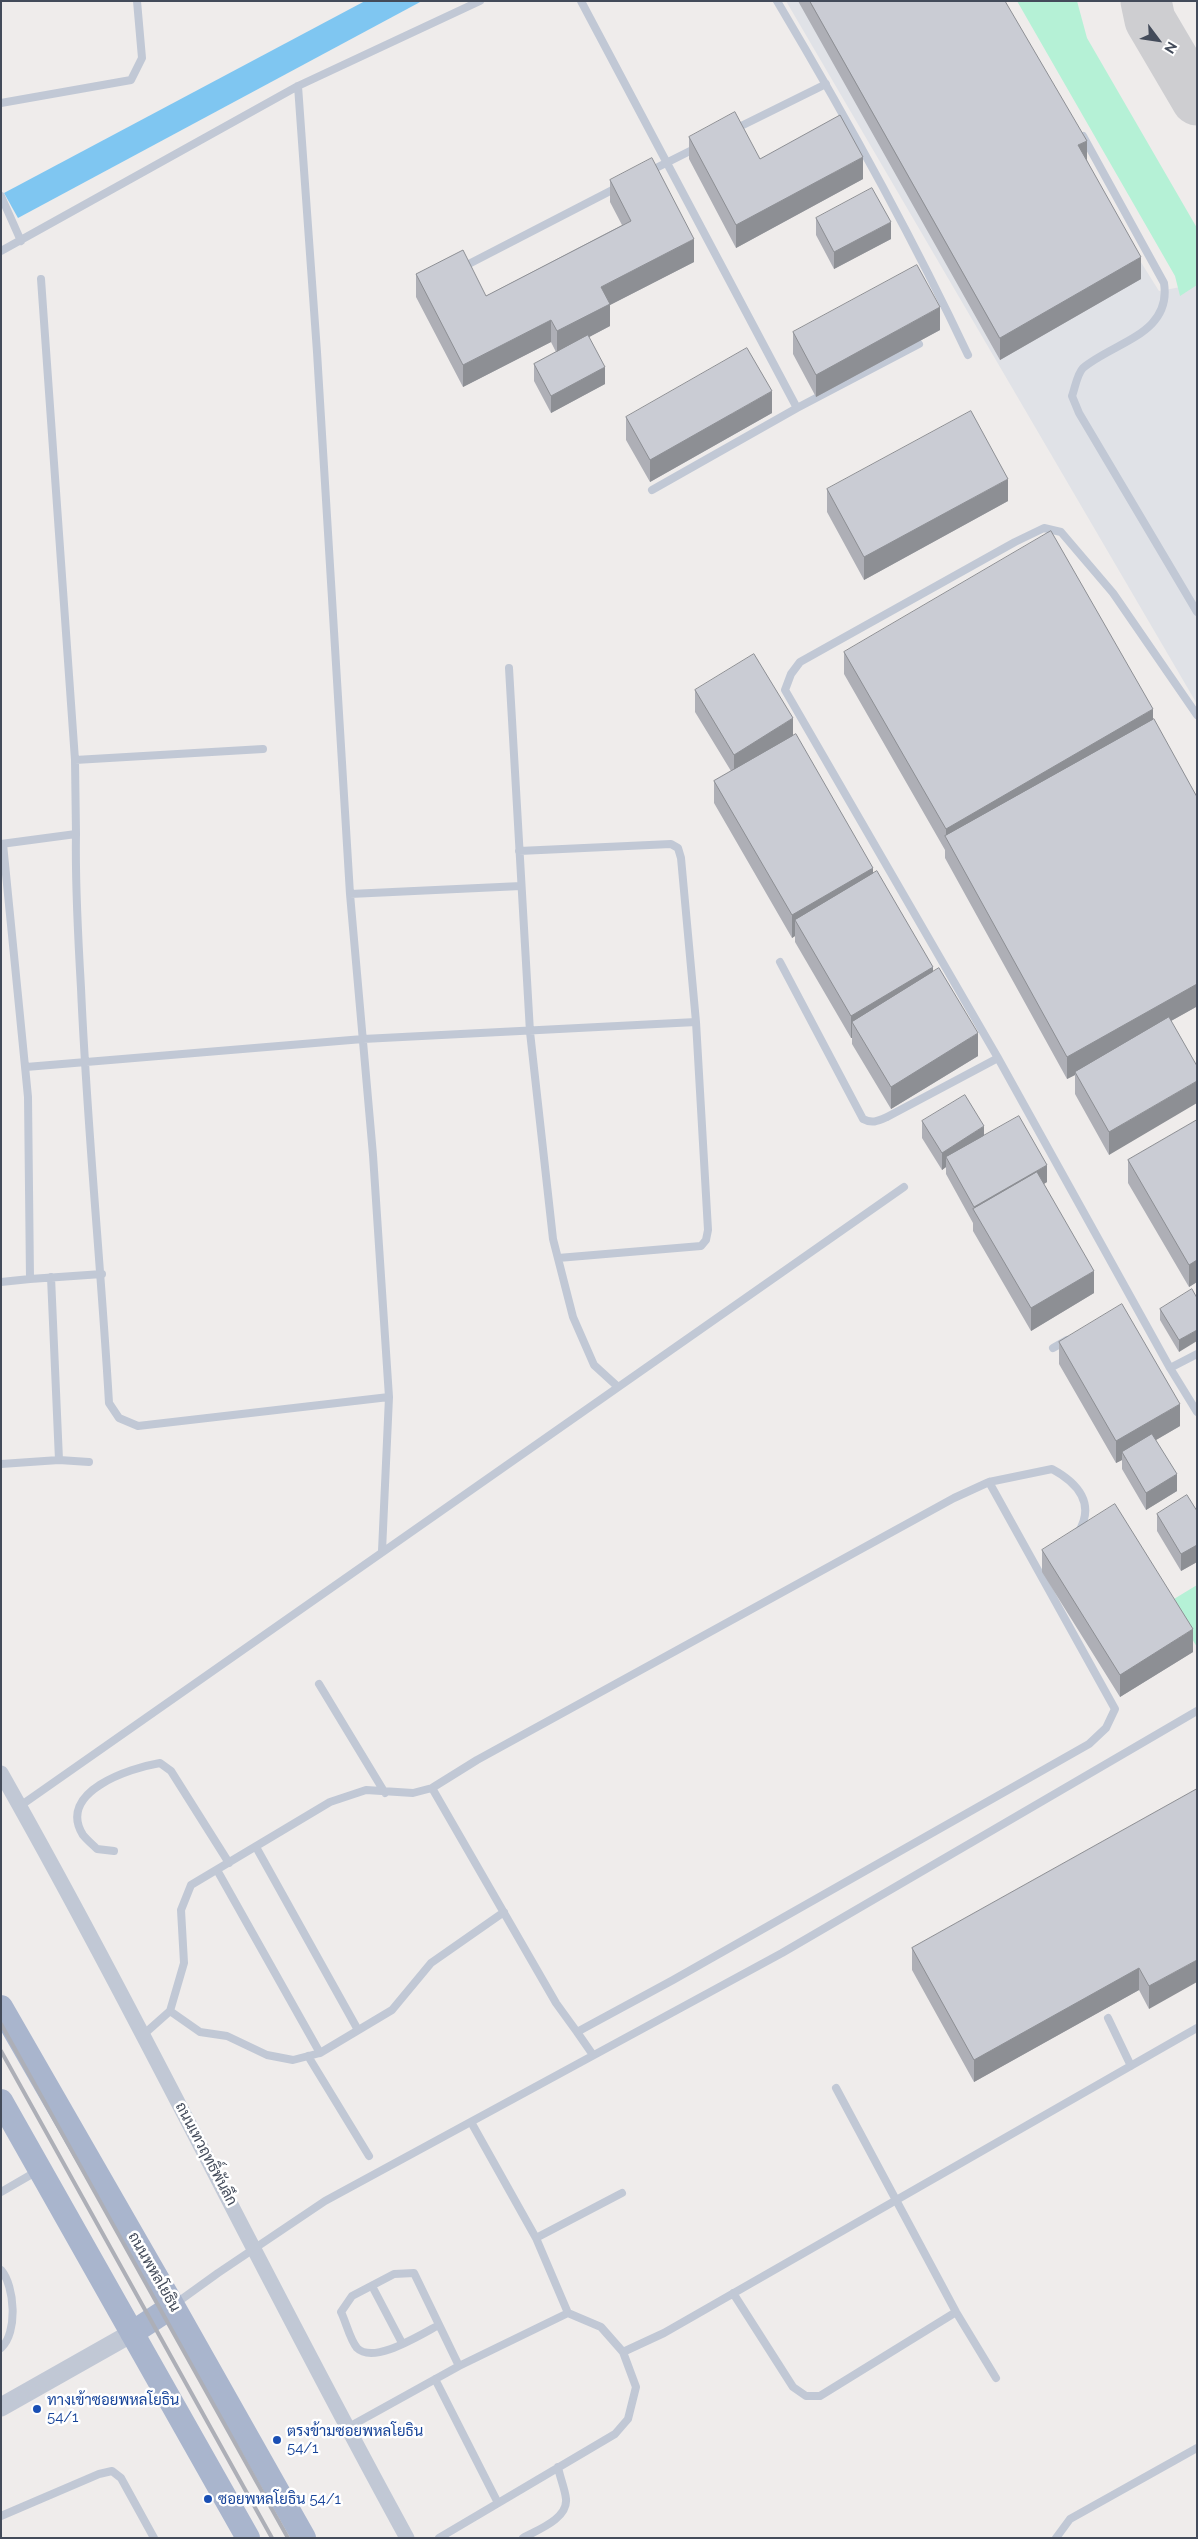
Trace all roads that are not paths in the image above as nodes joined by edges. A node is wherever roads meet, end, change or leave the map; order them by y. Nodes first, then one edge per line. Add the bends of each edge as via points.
1 (137, 1) edge
2 (480, 1) edge
3 (582, 1) edge
4 (777, 1) edge
5 (826, 84) junction
6 (298, 86) junction
7 (1, 103) edge
8 (1079, 130) edge
9 (729, 132) edge
10 (702, 145) edge
11 (667, 162) junction
12 (640, 176) edge
13 (623, 185) edge
14 (1, 196) edge
15 (21, 241) junction
16 (1, 252) edge
17 (457, 270) edge
18 (41, 279) dead end
19 (920, 344) dead end
20 (968, 355) dead end
21 (797, 408) junction
22 (652, 490) dead end
23 (1197, 612) edge
24 (508, 668) dead end
25 (1197, 715) edge
26 (262, 749) dead end
27 (75, 760) junction
28 (76, 834) junction
29 (2, 844) edge
30 (519, 851) junction
31 (521, 886) junction
32 (350, 894) junction
33 (780, 962) dead end
34 (696, 1022) junction
35 (530, 1032) junction
36 (363, 1039) junction
37 (998, 1058) junction
38 (84, 1061) junction
39 (26, 1067) junction
40 (904, 1187) dead end
41 (558, 1258) junction
42 (102, 1274) junction
43 (51, 1277) junction
44 (30, 1279) junction
45 (1, 1282) edge
46 (1133, 1300) junction
47 (1125, 1305) edge
48 (1077, 1334) edge
49 (1053, 1348) dead end
50 (1197, 1354) edge
51 (1170, 1368) junction
52 (618, 1386) junction
53 (389, 1398) junction
54 (1197, 1412) edge
55 (59, 1460) junction
56 (89, 1462) dead end
57 (1, 1464) edge
58 (989, 1482) junction
59 (1071, 1539) edge
60 (382, 1551) junction
61 (1041, 1557) edge
62 (1033, 1561) junction
63 (319, 1684) dead end
64 (1197, 1711) edge
65 (1, 1773) edge
66 (432, 1788) junction
67 (385, 1793) junction
68 (20, 1806) junction
69 (256, 1847) junction
70 (114, 1850) dead end
71 (229, 1863) junction
72 (218, 1870) junction
73 (504, 1912) junction
74 (1, 2007) edge
75 (170, 2011) junction
76 (1108, 2018) dead end
77 (1197, 2028) edge
78 (358, 2030) junction
79 (577, 2032) junction
80 (143, 2035) junction
81 (320, 2053) junction
82 (593, 2055) junction
83 (308, 2056) junction
84 (1131, 2066) junction
85 (836, 2088) dead end
86 (1, 2101) edge
87 (471, 2122) junction
88 (369, 2156) dead end
89 (40, 2170) junction
90 (1, 2192) edge
91 (622, 2193) dead end
92 (896, 2200) junction
93 (536, 2238) junction
94 (255, 2247) junction
95 (1, 2270) edge
96 (372, 2286) junction
97 (734, 2293) junction
98 (173, 2306) junction
99 (956, 2312) junction
100 (568, 2313) junction
101 (440, 2325) junction
102 (132, 2333) junction
103 (402, 2343) junction
104 (1, 2348) edge
105 (623, 2352) junction
106 (459, 2366) junction
107 (996, 2378) dead end
108 (435, 2379) junction
109 (1, 2407) edge
110 (347, 2428) junction
111 (1197, 2448) edge
112 (558, 2467) junction
113 (498, 2503) junction
114 (1, 2516) edge
115 (154, 2538) edge
116 (248, 2538) edge
117 (304, 2538) edge
118 (407, 2538) edge
119 (440, 2538) edge
120 (523, 2538) edge
121 (1056, 2538) edge

1 - 7 lane via 142,58 130,80
2 - 6 lane
3 - 11 lane
4 - 5 lane
5 - 9 lane
5 - 20 lane via 929,272
6 - 15 lane
6 - 32 lane via 317,342
8 - 23 lane via 1164,283 1166,297 1163,310 1151,326 1082,369 1072,396
10 - 11 lane
11 - 12 lane
11 - 21 lane
13 - 17 lane
14 - 15 lane
15 - 16 lane
18 - 27 lane
19 - 21 lane
21 - 22 lane
24 - 30 lane
25 - 37 lane via 1113,594 1061,532 1044,528 800,662 790,674 785,690
26 - 27 lane
27 - 28 lane
28 - 29 lane
28 - 38 lane
29 - 39 lane
30 - 31 lane
30 - 34 lane via 671,844 678,848
31 - 32 lane
31 - 35 lane
32 - 36 lane
33 - 37 lane via 867,1122 887,1117
34 - 35 lane
34 - 41 lane via 706,1240 701,1246
35 - 36 lane
35 - 41 lane via 553,1239
36 - 38 lane
36 - 53 lane
37 - 46 lane
38 - 39 lane
38 - 42 lane
39 - 44 lane
40 - 52 lane
41 - 52 lane via 573,1317 594,1365
42 - 43 lane
42 - 53 lane via 109,1403 118,1418 138,1426
43 - 44 lane
43 - 55 lane
44 - 45 lane
46 - 47 lane
46 - 51 lane
48 - 49 lane
50 - 51 lane
51 - 54 lane
52 - 60 lane
53 - 60 lane
55 - 56 lane
55 - 57 lane
58 - 59 lane via 1052,1468 1066,1476 1084,1498 1087,1517
58 - 62 lane
58 - 66 lane via 928,1512
60 - 68 lane
61 - 62 lane
62 - 79 lane via 1115,1709 1106,1728 1089,1744
63 - 67 lane
64 - 82 lane via 782,1953
65 - 68 street, ถนนเทวฤทธิ์พันลึก
66 - 67 lane via 413,1793
66 - 73 lane
67 - 69 lane via 366,1790 330,1802
68 - 80 street, ถนนเทวฤทธิ์พันลึก
69 - 71 lane
69 - 78 lane
70 - 71 lane via 97,1849 83,1835 77,1814 84,1798 110,1780 160,1763 171,1771
71 - 72 lane
72 - 75 lane via 191,1886 181,1910 184,1963
72 - 81 lane
73 - 78 lane via 431,1963 392,2010
73 - 79 lane via 556,2003
74 - 98 main road, ถนนพหลโยธิน
75 - 80 lane
75 - 83 lane via 200,2032 226,2036 267,2055 293,2060
76 - 84 lane
77 - 84 lane
78 - 81 lane
79 - 82 lane
80 - 94 street, ถนนเทวฤทธิ์พันลึก
81 - 83 lane
82 - 87 lane
83 - 88 lane
84 - 92 lane
85 - 92 lane
86 - 89 main road
87 - 93 lane
87 - 94 lane via 325,2202
89 - 90 lane
89 - 102 main road
91 - 93 lane
92 - 97 lane
92 - 99 lane
93 - 100 lane
94 - 98 lane
94 - 110 street, ถนนเทวฤทธิ์พันลึก
95 - 104 lane via 7,2276 14,2311 6,2344
96 - 101 lane via 394,2274 414,2273
96 - 103 lane
96 - 103 lane via 352,2296 341,2312 357,2347 366,2354 381,2353
97 - 99 lane via 794,2387 806,2396 820,2396
97 - 105 lane
98 - 102 main road
98 - 117 main road, ถนนพหลโยธิน
99 - 107 lane
100 - 105 lane via 601,2327
100 - 106 lane
101 - 103 lane
101 - 106 lane
102 - 109 street
102 - 116 main road
105 - 112 lane via 636,2386 628,2418 615,2434
106 - 108 lane
108 - 110 lane
108 - 113 lane
110 - 118 street, ถนนเทวฤทธิ์พันลึก
111 - 121 lane via 1070,2519
112 - 113 lane
112 - 120 lane via 567,2501 563,2511 552,2522
113 - 119 lane
114 - 115 lane via 112,2471 121,2478

